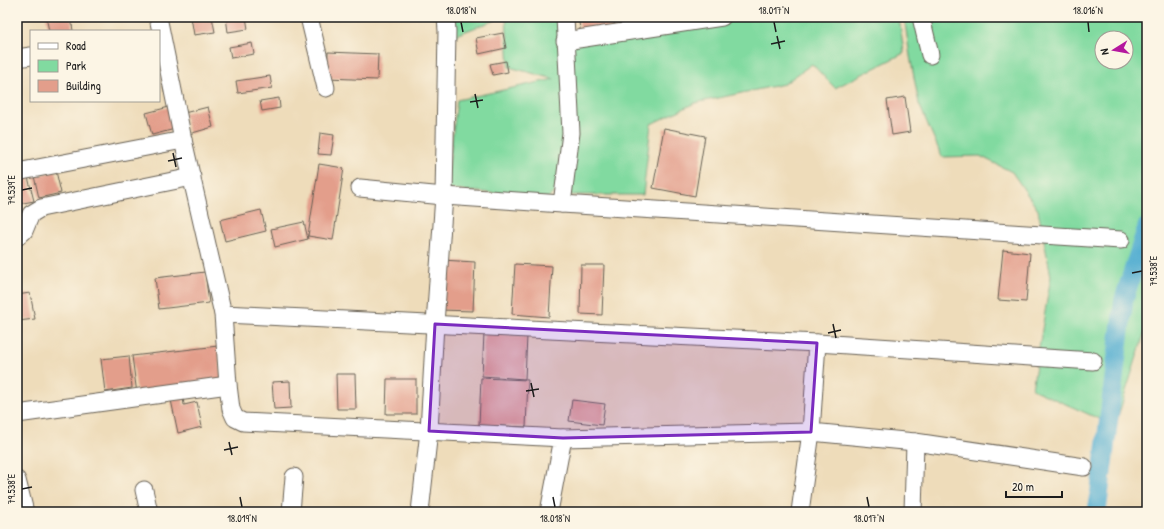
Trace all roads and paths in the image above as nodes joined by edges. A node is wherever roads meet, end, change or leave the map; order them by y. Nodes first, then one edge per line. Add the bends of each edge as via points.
1 (158, 17) edge
2 (309, 17) edge
3 (446, 17) edge
4 (564, 17) edge
5 (722, 17) edge
6 (922, 17) edge
7 (565, 41) junction
8 (930, 55) dead end
9 (30, 56) edge
10 (17, 58) edge
11 (326, 88) dead end
12 (183, 140) junction
13 (17, 172) edge
14 (192, 177) junction
15 (360, 188) dead end
16 (444, 196) junction
17 (562, 204) junction
18 (17, 237) edge
19 (1121, 240) dead end
20 (223, 314) junction
21 (435, 324) junction
22 (817, 343) junction
23 (1093, 361) dead end
24 (228, 385) junction
25 (17, 414) edge
26 (429, 431) junction
27 (811, 432) junction
28 (563, 438) junction
29 (915, 442) junction
30 (1084, 467) dead end
31 (294, 477) dead end
32 (17, 480) edge
33 (144, 490) dead end
34 (24, 512) edge
35 (149, 512) edge
36 (291, 512) edge
37 (420, 512) edge
38 (549, 512) edge
39 (800, 512) edge
40 (913, 512) edge

1 - 12 street
2 - 11 street
3 - 16 street
4 - 7 street
5 - 7 street
6 - 8 street
7 - 17 street via 571,133
9 - 10 street
12 - 13 street
12 - 14 street
14 - 18 street via 41,208 31,214 24,231
14 - 20 street
15 - 16 street
16 - 17 street
16 - 21 street
17 - 19 street
20 - 21 street
20 - 24 street
21 - 22 street
21 - 26 street
22 - 23 street
22 - 27 street
24 - 25 street
24 - 26 street via 231,409 235,418 243,422
26 - 28 street
26 - 37 street
27 - 28 street
27 - 29 street
27 - 39 street
28 - 38 street
29 - 30 street
29 - 40 street
31 - 36 street
32 - 34 street
33 - 35 street

